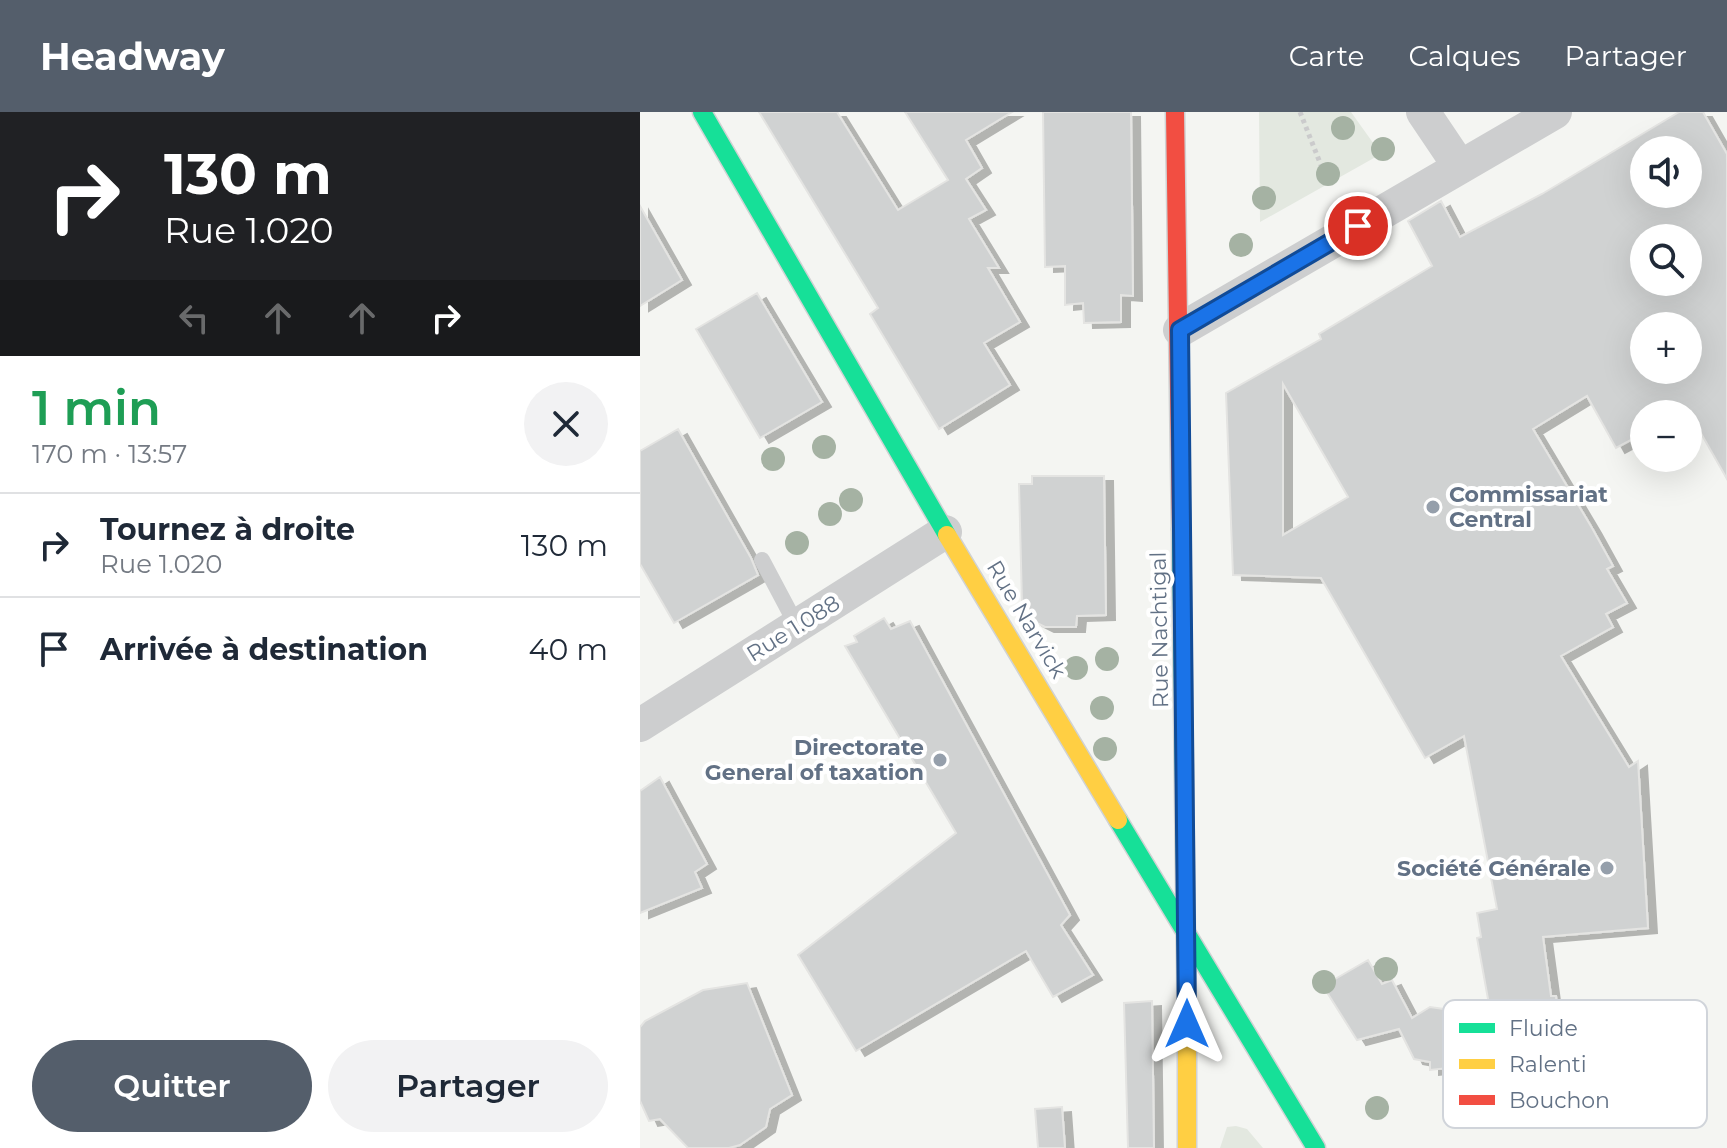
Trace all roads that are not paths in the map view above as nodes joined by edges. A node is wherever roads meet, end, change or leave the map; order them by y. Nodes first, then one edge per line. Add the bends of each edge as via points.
1 (702, 112) edge
2 (1175, 112) edge
3 (1423, 112) edge
4 (1555, 112) edge
5 (1460, 167) junction
6 (1180, 330) junction
7 (945, 532) junction
8 (762, 560) dead end
9 (797, 626) junction
10 (640, 725) edge
11 (1187, 931) junction
12 (1187, 1148) edge
13 (1316, 1148) edge

1 - 7 street, Rue Narvick
2 - 6 street, Rue Nachtigal
3 - 5 street
4 - 5 street
5 - 6 street
6 - 11 street, Rue Nachtigal
7 - 9 street, Rue 1.088
7 - 11 street, Rue Narvick
8 - 9 lane
9 - 10 street, Rue 1.088
11 - 12 street, Rue Nachtigal
11 - 13 street, Rue Narvick

